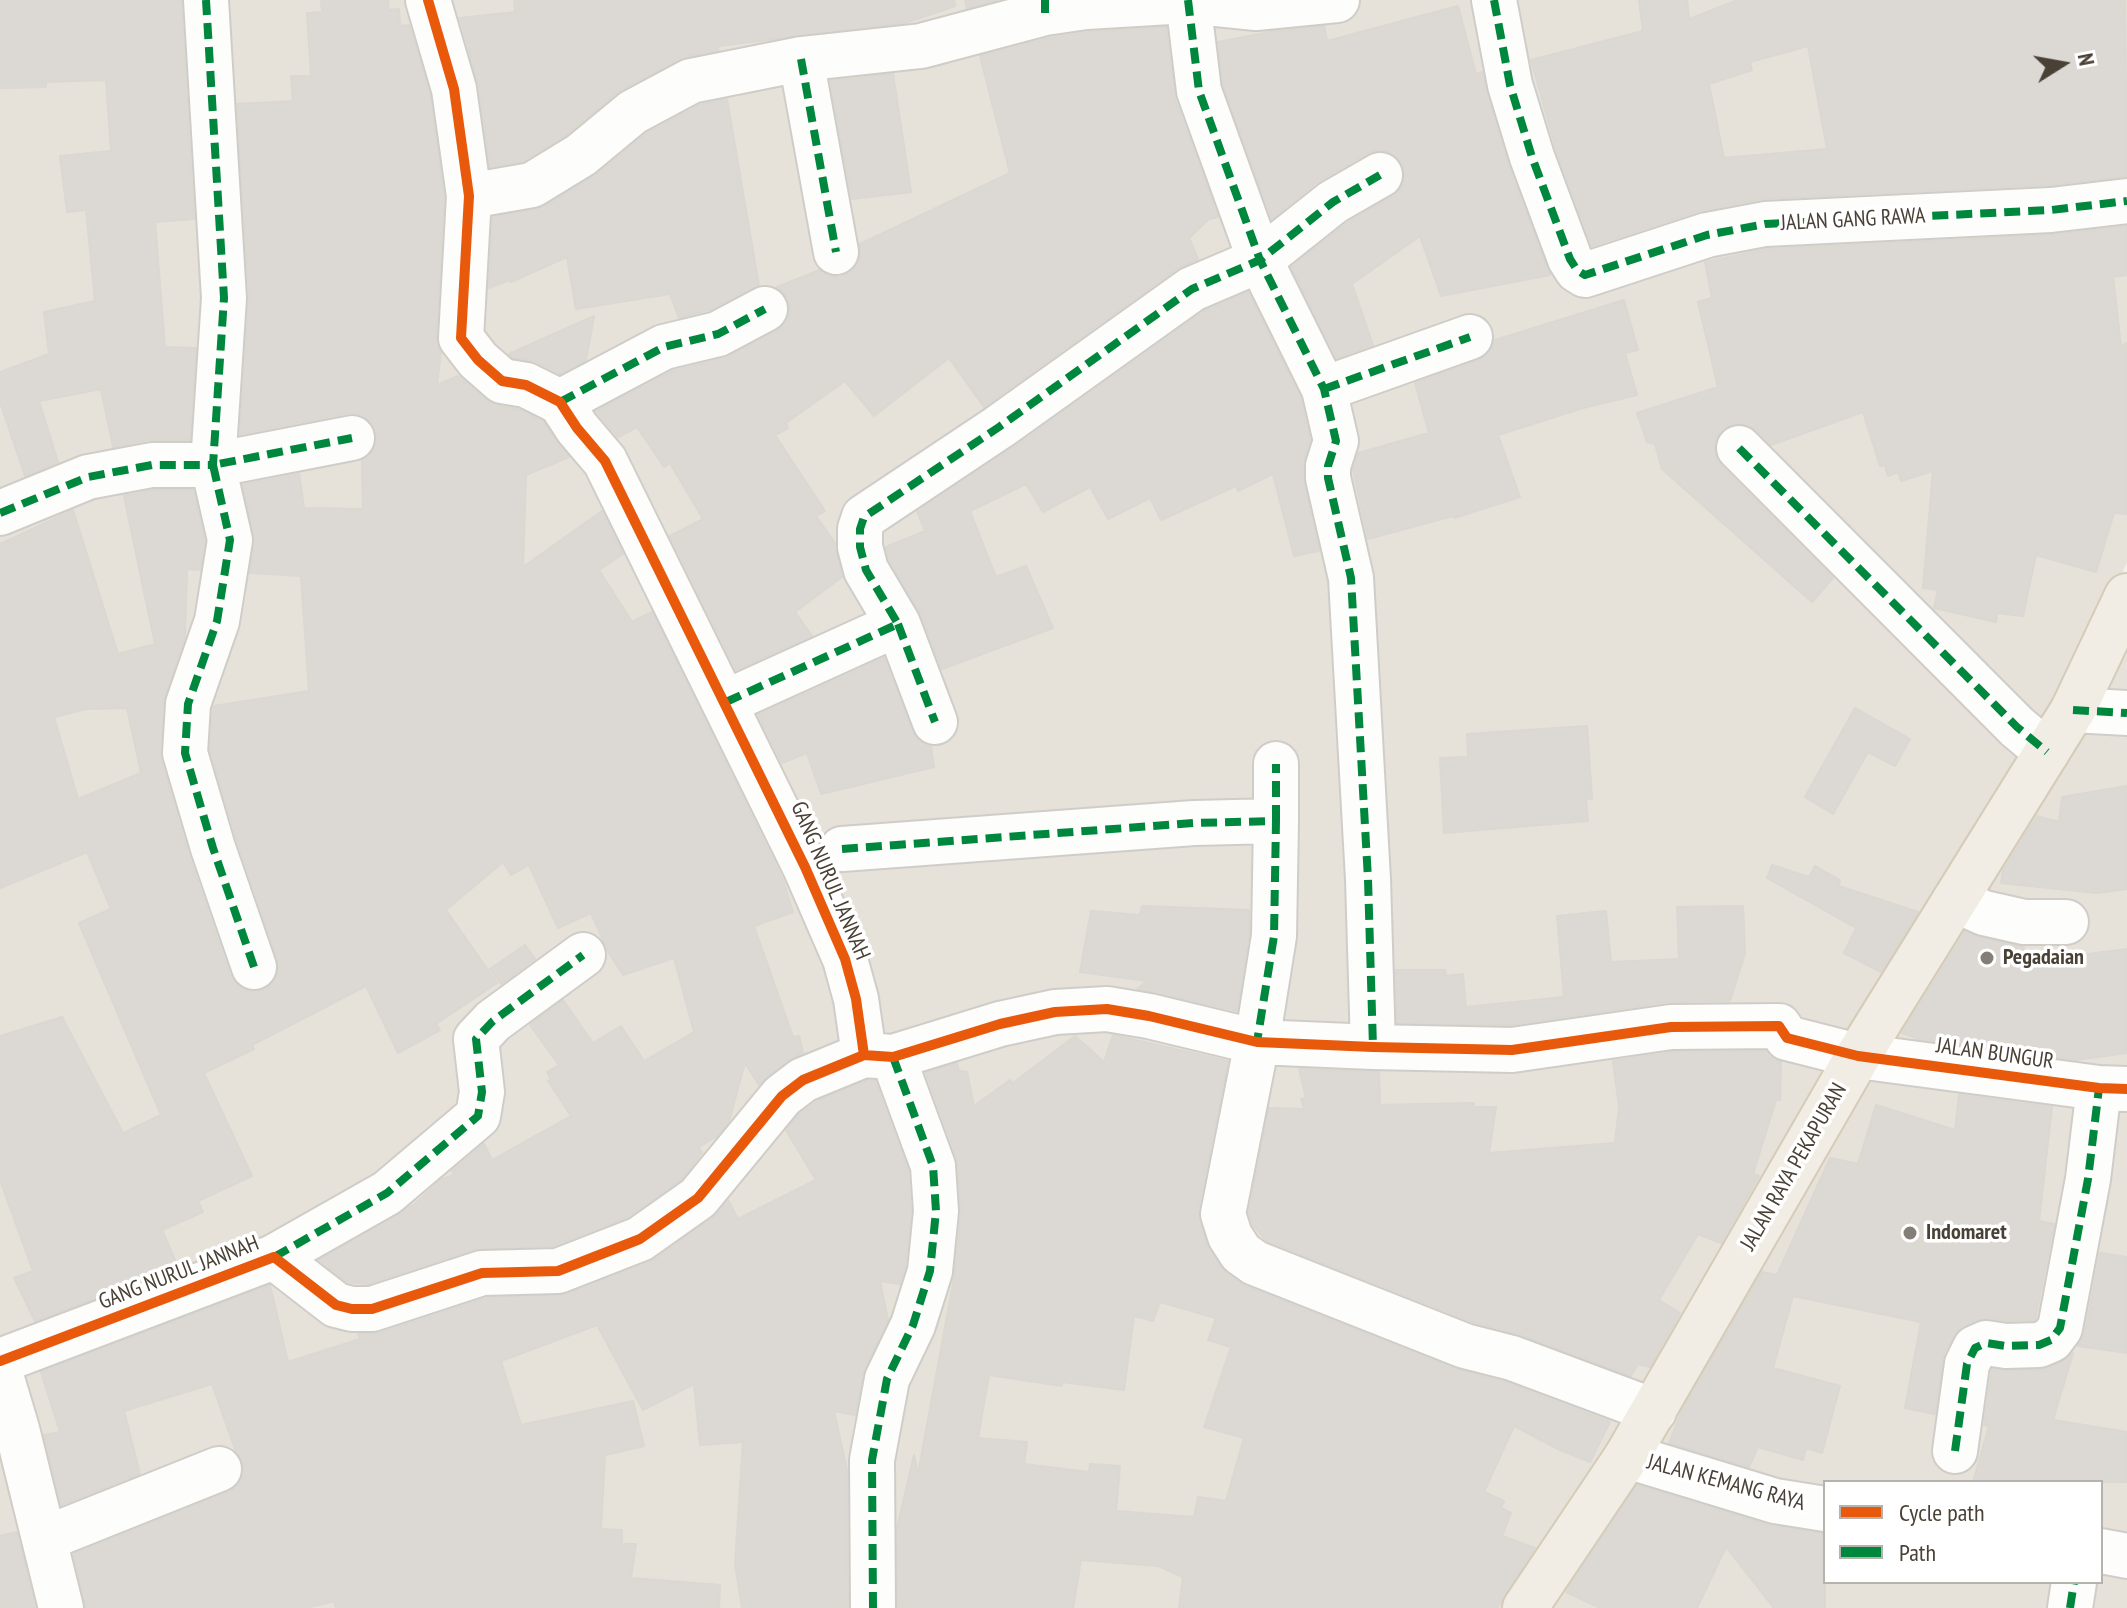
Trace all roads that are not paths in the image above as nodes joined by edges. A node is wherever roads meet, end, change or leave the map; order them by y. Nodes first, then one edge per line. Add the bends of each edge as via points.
1 (206, 0) edge
2 (428, 0) edge
3 (1188, 0) edge
4 (1337, 0) edge
5 (1494, 0) edge
6 (1045, 6) edge
7 (801, 59) junction
8 (1380, 175) dead end
9 (469, 196) junction
10 (2127, 201) edge
11 (836, 252) dead end
12 (1260, 260) junction
13 (765, 309) dead end
14 (1470, 337) dead end
15 (1324, 389) junction
16 (560, 402) junction
17 (352, 438) dead end
18 (1739, 448) dead end
19 (213, 465) junction
20 (0, 513) edge
21 (2127, 596) edge
22 (898, 624) junction
23 (726, 702) junction
24 (2073, 710) junction
25 (2127, 713) edge
26 (935, 722) dead end
27 (2047, 752) junction
28 (1276, 764) dead end
29 (1276, 821) junction
30 (842, 849) dead end
31 (1955, 900) junction
32 (2066, 922) dead end
33 (583, 955) dead end
34 (254, 967) dead end
35 (1257, 1042) junction
36 (1373, 1047) junction
37 (878, 1056) junction
38 (1858, 1056) junction
39 (2113, 1088) edge
40 (274, 1257) junction
41 (0, 1361) edge
42 (0, 1372) edge
43 (1654, 1411) junction
44 (9, 1431) edge
45 (1955, 1451) dead end
46 (1627, 1456) junction
47 (219, 1469) dead end
48 (1823, 1509) edge
49 (44, 1539) junction
50 (2103, 1551) edge
51 (2127, 1556) edge
52 (2074, 1584) edge
53 (61, 1608) edge
54 (873, 1608) edge
55 (1525, 1608) edge
56 (2070, 1608) edge

1 - 19 street via 224,298
2 - 9 street, GANG NURUL JANNAH via 454,89
3 - 4 street via 1256,8
3 - 6 street
3 - 12 street via 1199,91
5 - 10 street, JALAN GANG RAWA via 1510,85 1532,157 1570,259 1585,275 1707,235 1765,224 2051,210
6 - 7 street via 921,46
7 - 9 street via 691,81 633,112 581,155 532,185
7 - 11 street
8 - 12 street via 1333,202
9 - 16 street, GANG NURUL JANNAH via 461,338 502,381 526,385
12 - 15 street
12 - 22 street via 1192,289 864,517 860,547 866,570
13 - 16 street via 718,334 664,347
14 - 15 street
15 - 36 street via 1336,441 1328,478 1351,578
16 - 23 street, GANG NURUL JANNAH via 605,461
17 - 19 street
18 - 27 street
19 - 20 street via 152,465 88,477
19 - 34 street via 230,540 217,621 188,704 185,753
21 - 24 main road, JALAN RAYA PEKAPURAN
22 - 23 street
22 - 26 street
23 - 37 street, GANG NURUL JANNAH via 845,959
24 - 25 street
24 - 27 main road, JALAN RAYA PEKAPURAN
27 - 31 main road, JALAN RAYA PEKAPURAN
28 - 29 street
29 - 30 street
29 - 35 street via 1274,936
31 - 32 street via 2024,922
31 - 38 main road, JALAN RAYA PEKAPURAN
33 - 40 street via 476,1039 482,1092 478,1116 387,1193
35 - 36 street
35 - 37 street via 1107,1009 1055,1012
35 - 43 street via 1223,1214 1241,1253 1465,1346
36 - 38 street, JALAN BUNGUR via 1512,1050 1671,1027 1779,1026 1787,1038
37 - 40 street, GANG NURUL JANNAH via 803,1080 782,1096 698,1198 640,1239 558,1271 482,1273 372,1309 352,1309 336,1305
37 - 54 street via 933,1166 936,1211 930,1271 913,1325 887,1379 872,1460
38 - 39 street, JALAN BUNGUR
38 - 43 main road, JALAN RAYA PEKAPURAN
39 - 45 street via 2088,1179 2060,1328 2039,1345 1986,1343 1975,1348 1967,1364
40 - 41 street, GANG NURUL JANNAH
42 - 44 street
43 - 46 main road, JALAN RAYA PEKAPURAN
44 - 49 street
46 - 48 street, JALAN KEMANG RAYA via 1775,1501
46 - 55 main road, JALAN RAYA PEKAPURAN
47 - 49 street
49 - 53 street
50 - 51 street
52 - 56 street

